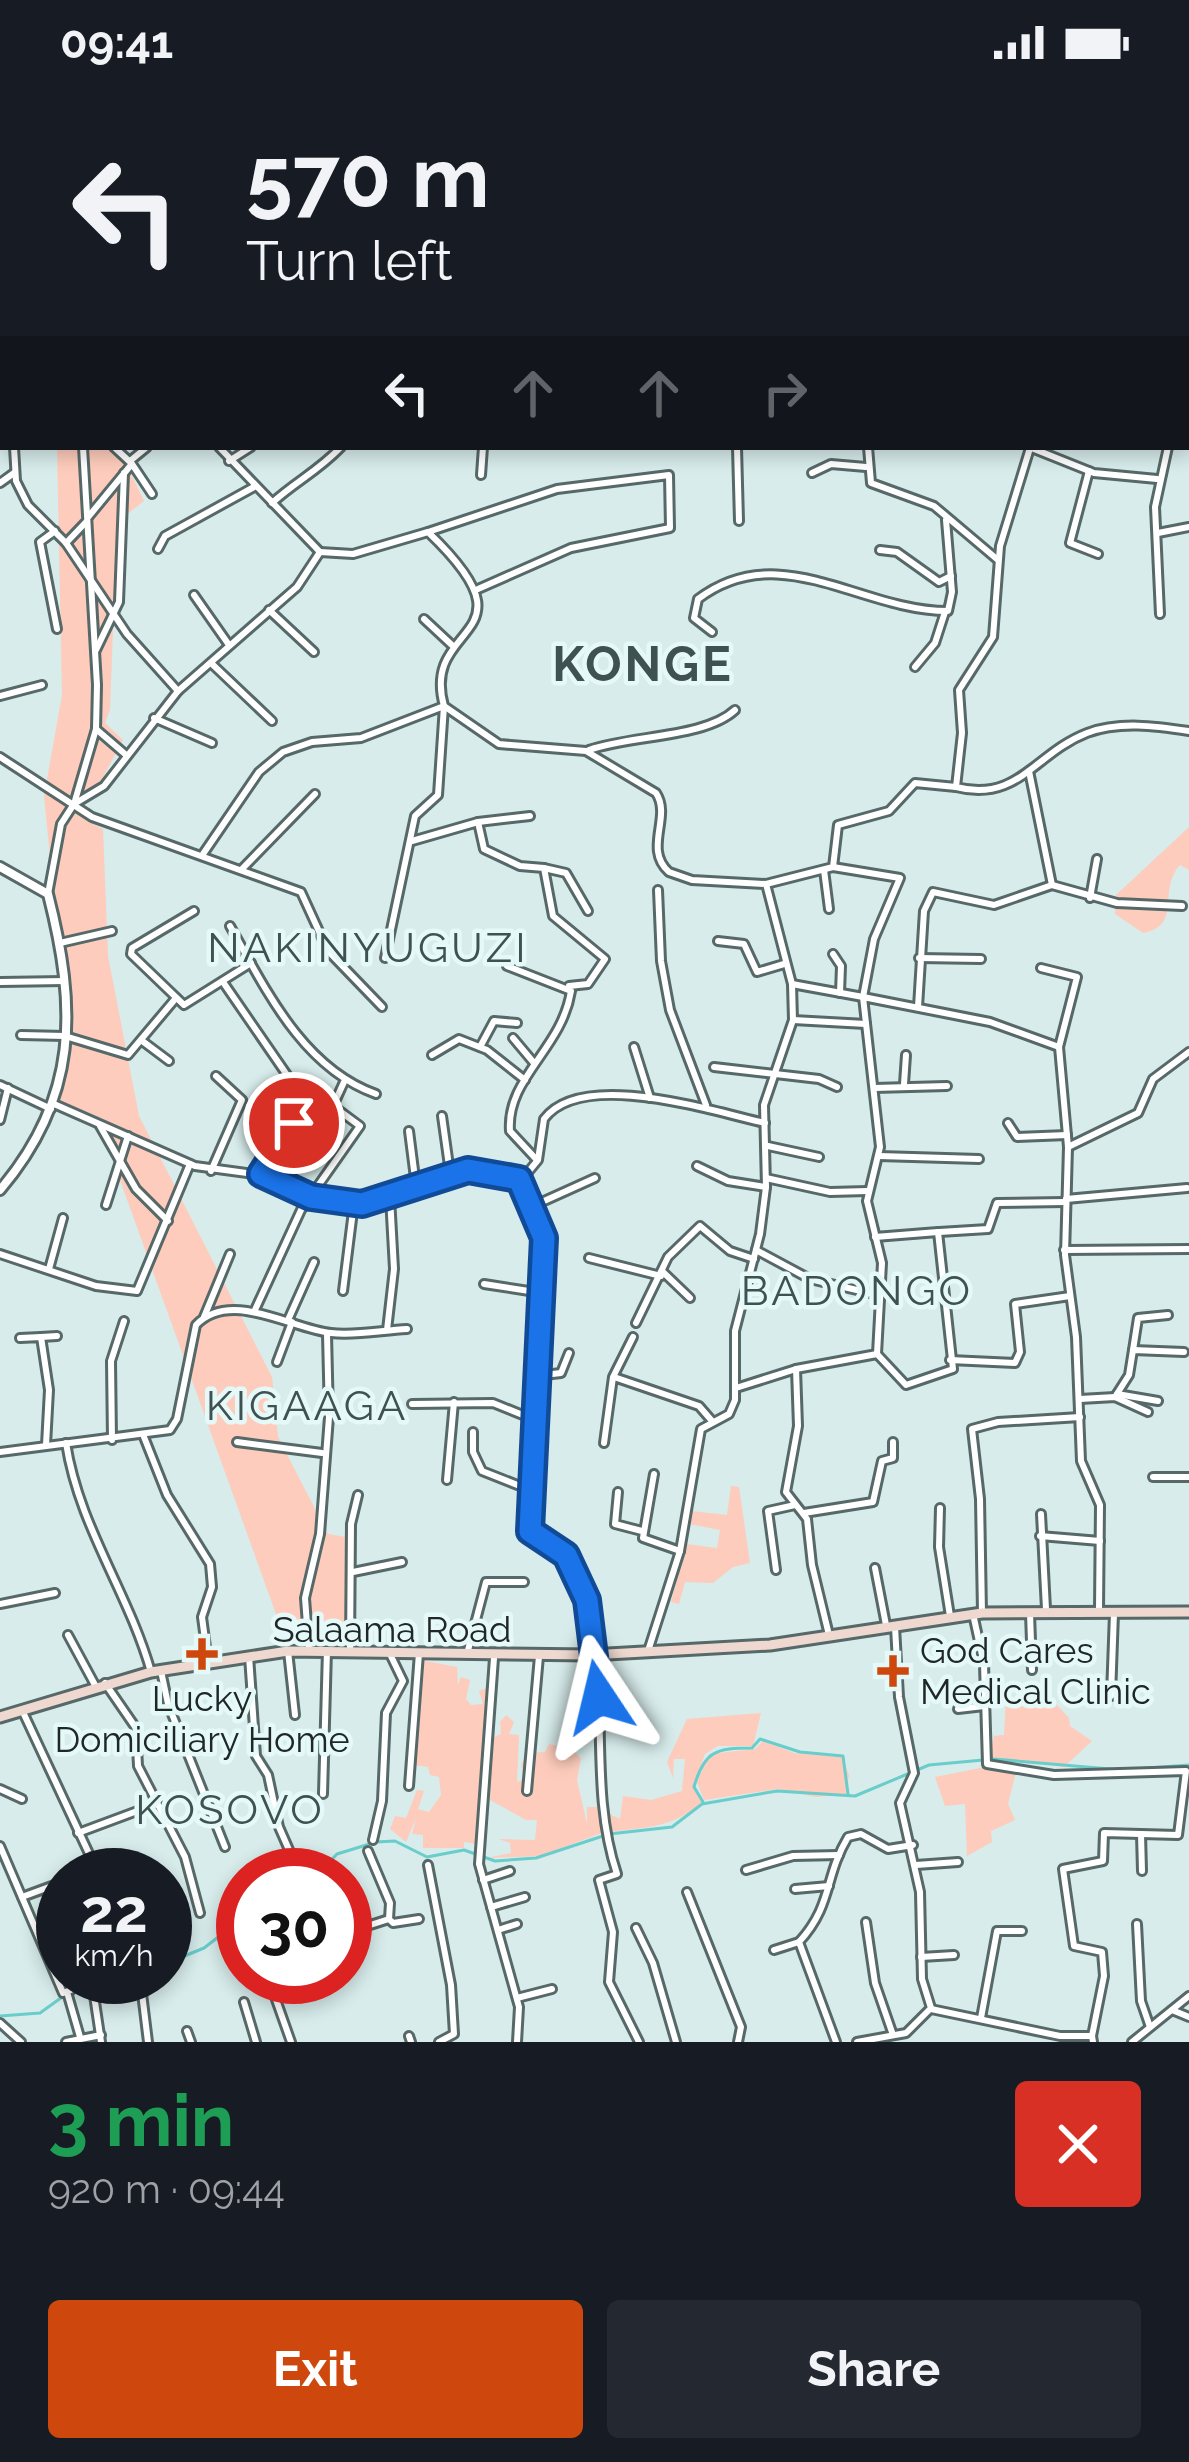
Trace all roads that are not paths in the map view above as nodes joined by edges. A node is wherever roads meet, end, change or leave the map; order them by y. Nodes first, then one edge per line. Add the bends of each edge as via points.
1 (14, 450) edge
2 (83, 450) edge
3 (117, 450) edge
4 (144, 450) edge
5 (221, 450) edge
6 (246, 450) edge
7 (338, 450) edge
8 (483, 450) edge
9 (737, 450) edge
10 (868, 450) edge
11 (1028, 450) edge
12 (1036, 450) edge
13 (1167, 450) edge
14 (229, 461) junction
15 (130, 463) junction
16 (866, 467) junction
17 (1089, 471) junction
18 (14, 472) junction
19 (812, 472) dead end
20 (124, 473) junction
21 (481, 475) dead end
22 (1157, 478) junction
23 (0, 483) edge
24 (254, 487) junction
25 (152, 494) dead end
26 (272, 503) junction
27 (87, 520) junction
28 (946, 520) junction
29 (740, 521) dead end
30 (1189, 527) edge
31 (55, 531) junction
32 (1169, 531) junction
33 (428, 532) junction
34 (1157, 533) junction
35 (1189, 536) edge
36 (66, 543) junction
37 (158, 550) dead end
38 (880, 550) dead end
39 (320, 552) junction
40 (1098, 554) dead end
41 (998, 560) junction
42 (951, 576) junction
43 (94, 582) junction
44 (478, 590) junction
45 (194, 595) dead end
46 (269, 610) junction
47 (945, 612) junction
48 (1160, 614) dead end
49 (115, 617) junction
50 (424, 619) dead end
51 (58, 629) dead end
52 (712, 632) dead end
53 (229, 644) junction
54 (454, 647) junction
55 (95, 651) junction
56 (314, 652) dead end
57 (211, 663) junction
58 (915, 667) dead end
59 (42, 685) dead end
60 (178, 692) junction
61 (0, 696) edge
62 (444, 706) junction
63 (734, 710) dead end
64 (154, 718) junction
65 (272, 721) dead end
66 (96, 730) junction
67 (1189, 731) edge
68 (212, 743) dead end
69 (586, 751) junction
70 (125, 755) junction
71 (0, 757) edge
72 (1029, 770) junction
73 (956, 787) junction
74 (315, 794) dead end
75 (74, 804) junction
76 (530, 816) dead end
77 (478, 822) junction
78 (412, 841) junction
79 (202, 854) junction
80 (1097, 859) dead end
81 (0, 867) edge
82 (544, 868) junction
83 (242, 869) junction
84 (829, 869) junction
85 (766, 884) junction
86 (1052, 885) junction
87 (658, 890) dead end
88 (48, 894) junction
89 (1090, 898) junction
90 (1182, 906) dead end
91 (829, 909) dead end
92 (588, 910) dead end
93 (194, 911) dead end
94 (230, 926) dead end
95 (112, 931) dead end
96 (718, 941) dead end
97 (61, 944) junction
98 (833, 954) dead end
99 (385, 958) dead end
100 (919, 958) junction
101 (981, 959) dead end
102 (251, 963) junction
103 (784, 964) junction
104 (506, 966) dead end
105 (1041, 968) dead end
106 (64, 981) junction
107 (0, 982) edge
108 (223, 982) junction
109 (791, 984) junction
110 (569, 986) junction
111 (840, 993) junction
112 (862, 997) junction
113 (176, 998) junction
114 (382, 1007) dead end
115 (918, 1007) junction
116 (793, 1020) junction
117 (518, 1023) dead end
118 (866, 1024) junction
119 (21, 1034) dead end
120 (65, 1036) junction
121 (513, 1038) dead end
122 (141, 1040) junction
123 (480, 1047) junction
124 (634, 1047) dead end
125 (1059, 1047) junction
126 (1189, 1052) edge
127 (432, 1055) dead end
128 (907, 1055) dead end
129 (169, 1061) dead end
130 (535, 1063) junction
131 (714, 1067) dead end
132 (287, 1075) dead end
133 (777, 1075) junction
134 (216, 1076) dead end
135 (525, 1080) junction
136 (344, 1082) junction
137 (904, 1084) junction
138 (947, 1086) dead end
139 (4, 1087) edge
140 (837, 1087) dead end
141 (874, 1088) junction
142 (376, 1094) dead end
143 (650, 1097) junction
144 (706, 1105) junction
145 (53, 1107) junction
146 (442, 1115) dead end
147 (0, 1120) edge
148 (98, 1123) junction
149 (294, 1123) dead end
150 (765, 1123) junction
151 (1008, 1123) dead end
152 (410, 1131) dead end
153 (1066, 1135) junction
154 (128, 1136) junction
155 (768, 1146) junction
156 (1068, 1147) junction
157 (879, 1156) junction
158 (819, 1157) dead end
159 (979, 1159) dead end
160 (538, 1160) junction
161 (119, 1161) junction
162 (190, 1164) junction
163 (697, 1166) dead end
164 (211, 1171) junction
165 (450, 1173) junction
166 (261, 1174) junction
167 (595, 1178) dead end
168 (519, 1179) junction
169 (766, 1183) junction
170 (416, 1186) junction
171 (1187, 1188) edge
172 (0, 1190) edge
173 (868, 1191) junction
174 (311, 1197) junction
175 (390, 1197) junction
176 (1065, 1200) junction
177 (354, 1203) junction
178 (106, 1204) dead end
179 (533, 1206) junction
180 (63, 1218) dead end
181 (168, 1221) junction
182 (938, 1232) junction
183 (874, 1237) junction
184 (1189, 1249) edge
185 (1064, 1250) junction
186 (0, 1254) edge
187 (230, 1254) dead end
188 (755, 1255) junction
189 (589, 1258) dead end
190 (314, 1262) dead end
191 (49, 1268) junction
192 (662, 1274) junction
193 (484, 1284) dead end
194 (344, 1291) dead end
195 (542, 1293) junction
196 (878, 1295) junction
197 (1070, 1296) junction
198 (690, 1298) dead end
199 (254, 1312) junction
200 (1168, 1315) dead end
201 (204, 1316) junction
202 (124, 1321) dead end
203 (290, 1321) junction
204 (636, 1323) dead end
205 (407, 1329) dead end
206 (387, 1330) junction
207 (327, 1333) junction
208 (57, 1336) dead end
209 (41, 1337) junction
210 (633, 1337) dead end
211 (20, 1338) dead end
212 (1133, 1351) junction
213 (1184, 1352) dead end
214 (569, 1353) dead end
215 (877, 1354) junction
216 (950, 1360) junction
217 (277, 1362) dead end
218 (796, 1369) junction
219 (535, 1376) junction
220 (613, 1377) junction
221 (736, 1388) junction
222 (1116, 1396) junction
223 (1080, 1400) junction
224 (1158, 1401) dead end
225 (454, 1402) junction
226 (412, 1403) dead end
227 (1148, 1412) dead end
228 (1080, 1417) junction
229 (535, 1420) junction
230 (712, 1421) junction
231 (473, 1432) dead end
232 (144, 1437) junction
233 (112, 1440) junction
234 (237, 1442) dead end
235 (893, 1442) dead end
236 (66, 1443) junction
237 (604, 1443) dead end
238 (46, 1445) junction
239 (0, 1452) edge
240 (323, 1453) junction
241 (654, 1474) dead end
242 (1153, 1477) dead end
243 (1189, 1477) edge
244 (447, 1480) dead end
245 (530, 1490) junction
246 (617, 1492) dead end
247 (358, 1495) dead end
248 (795, 1505) junction
249 (940, 1508) dead end
250 (804, 1513) junction
251 (1040, 1514) dead end
252 (642, 1531) junction
253 (1040, 1536) junction
254 (1100, 1540) junction
255 (680, 1551) junction
256 (402, 1562) dead end
257 (875, 1568) dead end
258 (776, 1570) dead end
259 (352, 1573) junction
260 (524, 1582) dead end
261 (55, 1593) dead end
262 (0, 1604) edge
263 (1046, 1609) junction
264 (1030, 1610) junction
265 (1099, 1610) junction
266 (1114, 1610) junction
267 (1189, 1612) edge
268 (978, 1613) junction
269 (950, 1616) junction
270 (890, 1624) junction
271 (68, 1634) dead end
272 (830, 1636) junction
273 (327, 1650) junction
274 (309, 1651) junction
275 (350, 1651) junction
276 (648, 1651) junction
277 (288, 1652) junction
278 (389, 1652) junction
279 (419, 1653) junction
280 (467, 1654) junction
281 (593, 1655) junction
282 (249, 1656) junction
283 (539, 1656) junction
284 (494, 1658) junction
285 (208, 1662) junction
286 (1032, 1670) dead end
287 (156, 1671) junction
288 (100, 1684) junction
289 (1111, 1696) dead end
290 (984, 1706) junction
291 (958, 1709) dead end
292 (22, 1710) junction
293 (1, 1715) edge
294 (296, 1715) dead end
295 (409, 1786) dead end
296 (0, 1789) edge
297 (526, 1791) dead end
298 (322, 1794) dead end
299 (22, 1799) dead end
300 (156, 1804) junction
301 (78, 1833) junction
302 (1141, 1834) junction
303 (373, 1840) dead end
304 (913, 1845) junction
305 (0, 1846) edge
306 (225, 1847) dead end
307 (86, 1848) edge
308 (288, 1848) edge
309 (838, 1855) junction
310 (372, 1860) edge
311 (958, 1862) dead end
312 (428, 1865) dead end
313 (916, 1865) junction
314 (746, 1870) dead end
315 (510, 1871) dead end
316 (1142, 1871) dead end
317 (483, 1880) junction
318 (829, 1886) junction
319 (795, 1889) dead end
320 (36, 1891) edge
321 (687, 1892) dead end
322 (22, 1897) junction
323 (525, 1897) dead end
324 (491, 1907) junction
325 (200, 1913) dead end
326 (389, 1919) junction
327 (419, 1919) dead end
328 (866, 1922) dead end
329 (372, 1924) edge
330 (517, 1924) dead end
331 (1137, 1924) dead end
332 (636, 1928) dead end
333 (498, 1930) junction
334 (1022, 1930) dead end
335 (799, 1942) junction
336 (774, 1950) dead end
337 (954, 1954) dead end
338 (921, 1958) junction
339 (553, 1989) dead end
340 (1189, 1996) edge
341 (517, 1998) junction
342 (95, 2004) edge
343 (143, 2004) edge
344 (245, 2004) edge
345 (278, 2004) edge
346 (931, 2008) junction
347 (1172, 2010) junction
348 (1189, 2017) edge
349 (981, 2018) junction
350 (0, 2023) edge
351 (1150, 2027) junction
352 (187, 2031) dead end
353 (893, 2035) junction
354 (80, 2037) junction
355 (100, 2039) edge
356 (1093, 2039) edge
357 (21, 2042) edge
358 (66, 2042) edge
359 (148, 2042) edge
360 (191, 2042) edge
361 (256, 2042) edge
362 (291, 2042) edge
363 (439, 2042) edge
364 (517, 2042) edge
365 (639, 2042) edge
366 (676, 2042) edge
367 (738, 2042) edge
368 (836, 2042) edge
369 (857, 2042) edge
370 (1132, 2042) edge

1 - 18 street
2 - 27 street
3 - 15 street
4 - 15 street
5 - 14 street
6 - 14 street
7 - 26 street
8 - 21 street
9 - 29 street
10 - 16 street
11 - 41 street
12 - 17 street
13 - 22 street
14 - 24 street
15 - 20 street
15 - 25 street
16 - 19 street via 831,464
16 - 28 street via 875,487 924,500
17 - 22 street
17 - 40 street via 1070,545
18 - 23 street
18 - 31 street via 28,506
20 - 27 street
20 - 49 street
22 - 34 street
24 - 26 street
24 - 37 street via 165,536
26 - 39 street
27 - 36 street
27 - 43 street
28 - 41 street
28 - 42 street
30 - 32 street
31 - 36 street
31 - 51 street via 40,542
32 - 34 street
32 - 35 street
33 - 39 street via 353,554
33 - 44 street
33 - 44 street via 557,489 669,475 670,528 571,548
34 - 48 street
36 - 43 street
38 - 42 street via 897,552 939,582
39 - 46 street via 308,576
41 - 73 street via 993,638 959,690
42 - 47 street
43 - 49 street
43 - 55 street
44 - 54 street via 474,621
45 - 53 street
46 - 53 street
46 - 56 street
47 - 52 street via 770,571 698,599 694,618
47 - 58 street via 935,643
49 - 55 street
49 - 60 street
50 - 54 street
53 - 57 street
54 - 62 street via 442,678
55 - 66 street
57 - 60 street
57 - 65 street
59 - 61 street
60 - 64 street
62 - 69 street via 506,747
62 - 78 street via 438,795 418,811
62 - 79 street via 361,738 283,752 259,772
63 - 69 street via 707,727
64 - 68 street
64 - 70 street
66 - 70 street
66 - 75 street
67 - 72 street via 1094,731
69 - 85 street via 660,797 657,850 669,872
70 - 75 street via 101,789
71 - 75 street
72 - 73 street via 994,791
72 - 86 street
73 - 84 street via 920,781 889,811 842,822
74 - 83 street
75 - 79 street
75 - 88 street via 61,824
76 - 77 street
77 - 78 street
77 - 82 street via 484,849
78 - 99 street
79 - 83 street
80 - 89 street
81 - 88 street
82 - 92 street via 566,873
82 - 110 street via 553,916 605,959 588,984
83 - 114 street via 301,892 328,951
84 - 85 street
84 - 91 street
84 - 112 street via 901,880 874,939
85 - 103 street
86 - 89 street
86 - 100 street via 994,905 933,892
87 - 144 street via 670,1010
88 - 97 street
89 - 90 street
93 - 113 street via 130,949
94 - 102 street
95 - 97 street
96 - 103 street via 744,944 757,972
97 - 106 street
98 - 111 street
100 - 101 street
100 - 115 street
102 - 108 street
102 - 136 street via 305,1045
103 - 109 street
104 - 110 street
105 - 125 street via 1077,977
106 - 107 street
106 - 120 street
108 - 113 street via 188,1004
108 - 132 street
109 - 111 street
109 - 116 street
110 - 130 street via 556,1040
111 - 112 street
112 - 115 street
112 - 118 street
113 - 122 street
115 - 125 street
116 - 118 street
116 - 133 street
117 - 123 street via 494,1021
118 - 141 street
119 - 120 street
120 - 122 street via 128,1055
120 - 145 street
121 - 130 street
122 - 129 street
123 - 127 street via 455,1039
123 - 135 street
124 - 143 street
125 - 153 street
126 - 156 street via 1153,1079 1135,1116
128 - 137 street
130 - 135 street
131 - 133 street
133 - 140 street
133 - 150 street
134 - 164 street via 242,1100
135 - 160 street via 510,1131
136 - 142 street
136 - 174 street via 332,1106 359,1126
137 - 138 street
137 - 141 street
139 - 145 street
139 - 147 street
141 - 157 street
143 - 144 street
143 - 160 street via 557,1106 542,1125
144 - 150 street
145 - 148 street
145 - 172 street via 35,1148
146 - 165 street
148 - 154 street
148 - 161 street
149 - 166 street
150 - 155 street
151 - 153 street via 1017,1137
152 - 170 street
153 - 156 street
154 - 161 street
154 - 162 street
155 - 158 street
155 - 169 street
156 - 176 street
157 - 159 street
157 - 173 street
160 - 168 street
161 - 178 street
161 - 181 street
162 - 164 street
162 - 181 street
163 - 169 street via 728,1181
164 - 166 street
165 - 168 street
165 - 170 street
166 - 174 street
167 - 179 street
168 - 179 street
169 - 173 street
169 - 188 street
170 - 175 street
171 - 176 street
173 - 183 street
174 - 177 street
174 - 199 street
175 - 177 street
175 - 206 street
176 - 182 street via 997,1203 986,1229
176 - 185 street
177 - 194 street
179 - 195 street via 544,1238
180 - 191 street
181 - 191 street via 137,1292
182 - 183 street
182 - 216 street
183 - 196 street via 882,1258
184 - 185 street
185 - 197 street
186 - 191 street
187 - 201 street
188 - 192 street via 730,1251 703,1225 668,1257
188 - 196 street
188 - 221 street via 735,1330
189 - 192 street
190 - 203 street
192 - 198 street
192 - 204 street
193 - 195 street
195 - 219 street
196 - 215 street
197 - 216 street via 1017,1301 1016,1363
197 - 223 street
199 - 201 street
199 - 203 street
200 - 212 street via 1138,1318
201 - 232 street via 176,1424
202 - 233 street via 110,1380
203 - 207 street
203 - 217 street
205 - 206 street
206 - 207 street
207 - 240 street
208 - 209 street
209 - 211 street
209 - 238 street
210 - 220 street
212 - 213 street
212 - 222 street
214 - 219 street via 561,1373
215 - 216 street via 906,1385 949,1374
215 - 218 street
218 - 221 street
218 - 248 street via 798,1426 785,1488
219 - 229 street
220 - 230 street via 699,1406
220 - 237 street
221 - 230 street via 732,1410
222 - 223 street
222 - 224 street
222 - 227 street
223 - 228 street
225 - 226 street
225 - 229 street via 500,1405
225 - 244 street
228 - 254 street via 1082,1467 1100,1505
228 - 268 street via 973,1428
229 - 245 street
230 - 255 street via 699,1436
231 - 245 street via 482,1471
232 - 233 street
232 - 285 street via 167,1495 210,1564 202,1617
233 - 236 street
234 - 240 street
235 - 250 street via 893,1458 875,1474 873,1502
236 - 238 street
236 - 287 street via 84,1520
238 - 239 street
240 - 274 street via 320,1534 305,1598
241 - 252 street
242 - 243 street
245 - 281 street via 531,1536 566,1555 590,1607
246 - 252 street via 615,1524
247 - 259 street
248 - 250 street
248 - 258 street via 768,1511
249 - 269 street
250 - 272 street
251 - 253 street
252 - 255 street via 647,1542
253 - 254 street
253 - 263 street
254 - 265 street
255 - 276 street
256 - 259 street
257 - 270 street
259 - 275 street
260 - 280 street via 486,1582
261 - 262 street
263 - 264 main road, Salaama Road
263 - 265 main road, Salaama Road
264 - 268 main road, Salaama Road
264 - 286 street
265 - 266 main road, Salaama Road
266 - 267 main road, Salaama Road
266 - 289 street
268 - 269 main road, Salaama Road
268 - 290 street
269 - 270 main road, Salaama Road
270 - 272 main road, Salaama Road
270 - 304 street via 913,1770 900,1803
271 - 288 street
272 - 276 main road, Salaama Road
273 - 274 main road, Salaama Road
273 - 275 main road, Salaama Road
273 - 298 street
274 - 277 main road, Salaama Road
275 - 278 main road, Salaama Road
276 - 281 main road, Salaama Road
277 - 282 main road, Salaama Road
277 - 294 street
278 - 279 main road, Salaama Road
278 - 303 street via 403,1681 386,1713
279 - 280 main road, Salaama Road
279 - 295 street
280 - 284 main road, Salaama Road
281 - 283 main road, Salaama Road
281 - 365 street via 605,1835 617,1874 599,1880 613,1933 609,1982
282 - 285 main road, Salaama Road
282 - 308 street via 256,1756
283 - 284 main road, Salaama Road
283 - 297 street
284 - 317 street
285 - 287 main road, Salaama Road
287 - 288 main road, Salaama Road
287 - 306 street
288 - 292 main road, Salaama Road
288 - 300 street via 134,1723 138,1766
290 - 291 street
290 - 302 street via 989,1766 1054,1775 1186,1771 1178,1835
292 - 293 main road, Salaama Road
292 - 301 street
296 - 299 street
300 - 301 street
300 - 325 street via 185,1857
301 - 307 street
302 - 316 street
302 - 356 street via 1104,1832 1103,1861 1063,1869 1074,1946 1102,1952
304 - 309 street via 888,1849 854,1834
304 - 313 street
305 - 322 street
309 - 314 street via 787,1856
309 - 318 street
310 - 326 street
311 - 313 street
312 - 363 street via 451,1985 454,2034
313 - 338 street
315 - 317 street
317 - 324 street
318 - 319 street
318 - 335 street via 826,1908
320 - 322 street
321 - 367 street via 741,2027
322 - 354 street via 69,1993
323 - 324 street
324 - 333 street
326 - 327 street
326 - 329 street
328 - 353 street
330 - 333 street
331 - 351 street
332 - 366 street
333 - 341 street
334 - 349 street via 996,1933
335 - 336 street
335 - 368 street
337 - 338 street
338 - 346 street
339 - 341 street
340 - 347 street
341 - 364 street
342 - 355 street
343 - 359 street
344 - 361 street
345 - 362 street
346 - 349 street
346 - 353 street via 915,2027
347 - 348 street
347 - 351 street
349 - 356 street
350 - 357 street
351 - 370 street
352 - 360 street
353 - 369 street
354 - 355 street
354 - 358 street

